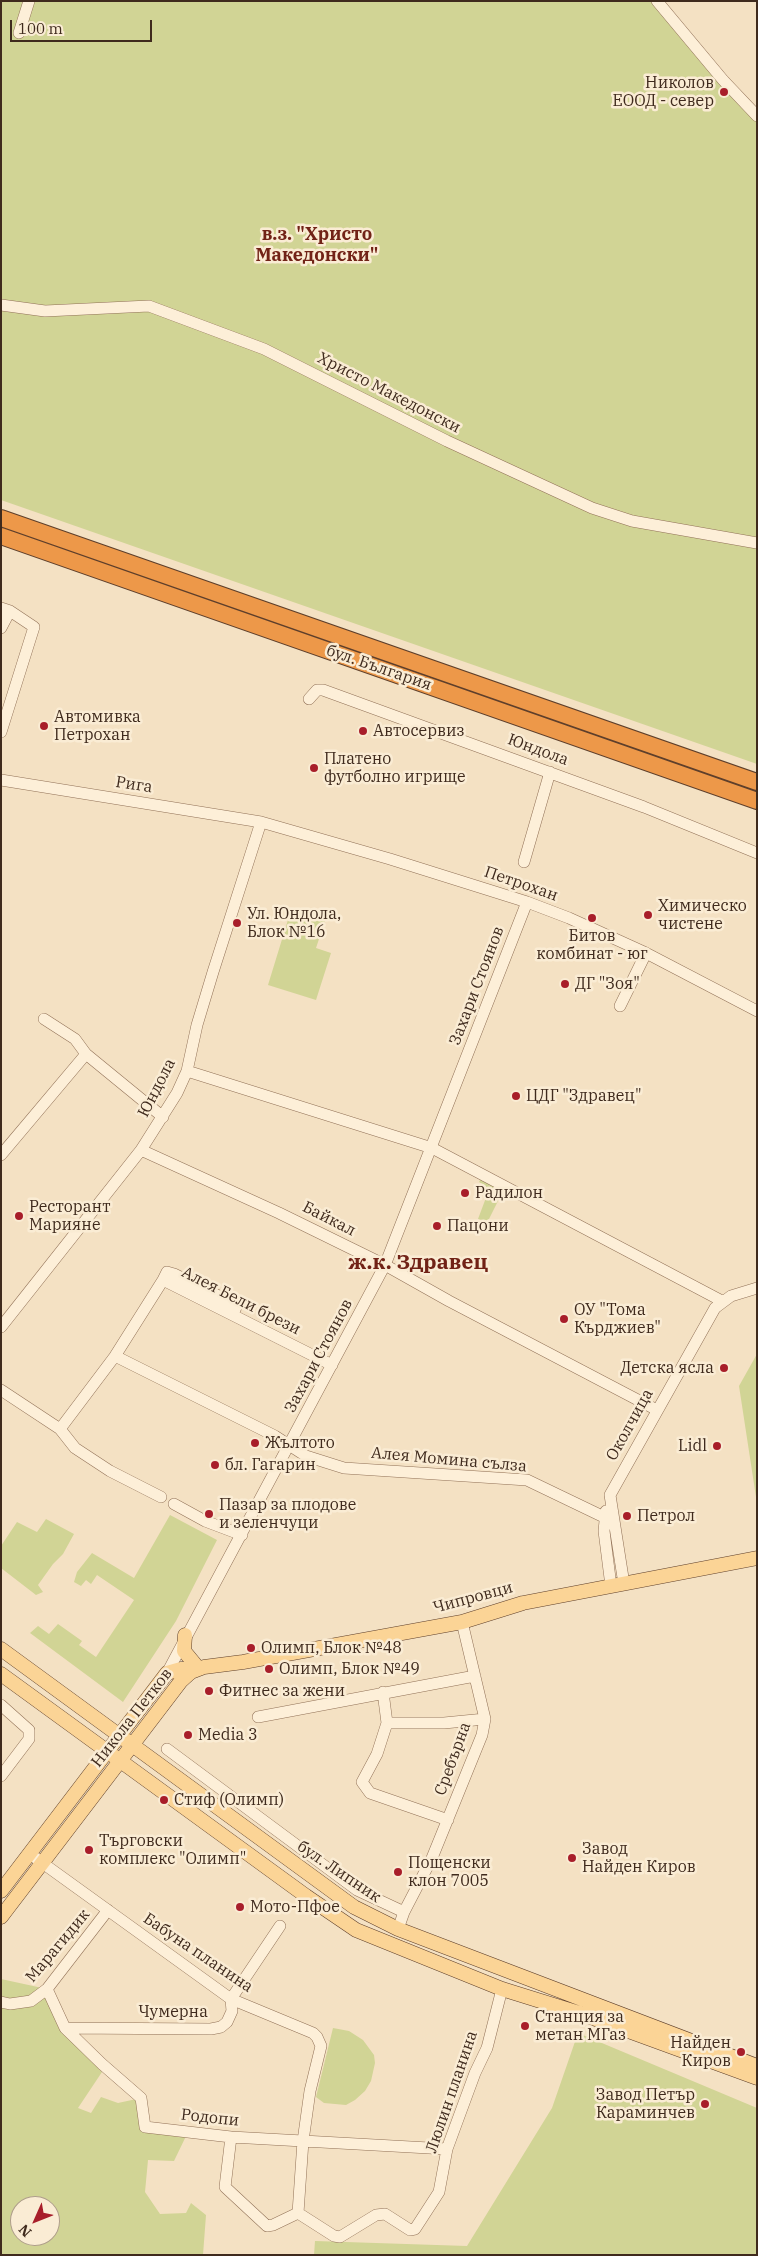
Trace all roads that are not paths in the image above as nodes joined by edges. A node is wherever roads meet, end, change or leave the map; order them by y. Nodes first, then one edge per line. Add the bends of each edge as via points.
1 (29, 1) edge
2 (657, 1) edge
3 (19, 33) dead end
4 (757, 116) edge
5 (1, 306) edge
6 (1, 518) edge
7 (1, 536) edge
8 (757, 543) edge
9 (6, 610) edge
10 (1, 628) edge
11 (309, 699) dead end
12 (1, 732) edge
13 (550, 772) junction
14 (1, 780) edge
15 (757, 782) edge
16 (757, 801) edge
17 (261, 822) junction
18 (757, 853) edge
19 (524, 862) dead end
20 (527, 902) junction
21 (646, 953) junction
22 (620, 1006) dead end
23 (757, 1012) edge
24 (44, 1019) dead end
25 (86, 1054) junction
26 (187, 1071) junction
27 (163, 1117) junction
28 (432, 1148) junction
29 (141, 1150) junction
30 (1, 1155) edge
31 (385, 1266) junction
32 (757, 1288) edge
33 (722, 1301) junction
34 (1, 1327) edge
35 (115, 1356) junction
36 (332, 1365) junction
37 (1, 1390) edge
38 (657, 1410) junction
39 (60, 1429) junction
40 (290, 1445) junction
41 (610, 1495) junction
42 (161, 1497) dead end
43 (174, 1504) dead end
44 (604, 1518) junction
45 (242, 1535) junction
46 (757, 1558) edge
47 (618, 1585) junction
48 (462, 1622) junction
49 (185, 1635) junction
50 (1, 1649) edge
51 (198, 1668) junction
52 (167, 1673) junction
53 (1, 1674) edge
54 (475, 1676) junction
55 (383, 1692) junction
56 (1, 1705) edge
57 (258, 1717) dead end
58 (485, 1719) junction
59 (387, 1723) junction
60 (120, 1735) junction
61 (133, 1744) junction
62 (167, 1749) dead end
63 (107, 1752) junction
64 (120, 1761) junction
65 (1, 1776) edge
66 (448, 1820) junction
67 (30, 1854) junction
68 (43, 1863) junction
69 (1, 1891) edge
70 (108, 1910) junction
71 (404, 1912) junction
72 (1, 1917) edge
73 (280, 1926) dead end
74 (398, 1929) junction
75 (47, 1989) junction
76 (502, 1989) junction
77 (231, 2000) junction
78 (1, 2002) edge
79 (65, 2028) junction
80 (757, 2066) edge
81 (757, 2078) edge
82 (231, 2137) junction
83 (303, 2141) junction
84 (447, 2149) junction
85 (298, 2213) junction

1 - 3 street
2 - 4 street
5 - 8 street, Христо Македонски via 46,311 150,306 264,349 447,441 592,508 632,521
6 - 15 highway, бул. България
7 - 16 highway, бул. България
9 - 10 street
9 - 12 street via 34,627
11 - 13 street, Юндола via 317,690 323,690
13 - 18 street, Юндола
13 - 19 street
14 - 17 street, Рига
17 - 20 street, Петрохан
17 - 26 street, Юндола via 212,972
20 - 21 street, Петрохан
20 - 28 street, Захари Стоянов
21 - 22 street
21 - 23 street, Петрохан
24 - 25 street via 75,1039
25 - 27 street
25 - 30 street
26 - 27 street, Юндола
26 - 28 street
27 - 29 street, Юндола
28 - 31 street, Захари Стоянов
28 - 33 street
29 - 31 street, Байкал via 280,1213
29 - 34 street, Юндола
31 - 36 street, Захари Стоянов
31 - 38 street, Байкал
32 - 33 street
33 - 38 street, Околчица via 707,1321
35 - 36 street, Алея Бели брези via 163,1280
35 - 39 street, Алея Бели брези
35 - 40 street
36 - 40 street, Захари Стоянов
37 - 39 street
38 - 41 street, Околчица
39 - 42 street via 75,1448 110,1471
40 - 44 street, Алея Момина сълза via 306,1456 344,1468 527,1480
40 - 45 street, Захари Стоянов
41 - 44 street, Околчица
41 - 47 street
43 - 45 street via 205,1521
44 - 47 street
45 - 49 street, Захари Стоянов
46 - 47 main road, Чипровци
47 - 48 main road, Чипровци via 523,1603
48 - 51 main road, Чипровци
48 - 54 street, Сребърна
49 - 51 main road via 184,1651
49 - 52 street, Захари Стоянов
50 - 60 main road, бул. Липник
51 - 52 main road, Никола Петков
51 - 61 main road, Никола Петков via 180,1682
52 - 60 main road, Никола Петков
53 - 63 main road
54 - 55 street
54 - 58 street, Сребърна
55 - 57 street
55 - 59 street
56 - 65 street via 29,1730 29,1739
58 - 59 street
58 - 66 street, Сребърна via 482,1735
59 - 66 street via 377,1754 362,1782 370,1793
60 - 61 main road, бул. Липник
60 - 63 main road, Никола Петков
61 - 64 main road, Никола Петков
61 - 74 main road, бул. Липник via 354,1907
62 - 71 street via 357,1890
63 - 64 main road
63 - 67 main road, Никола Петков
64 - 68 main road, Никола Петков
64 - 76 main road via 356,1930
66 - 71 street, Сребърна
67 - 68 street, Бабуна планина
67 - 69 main road, Никола Петков
68 - 70 street, Бабуна планина
68 - 72 main road, Никола Петков
70 - 75 street, Марагидик
70 - 77 street, Бабуна планина
71 - 74 street, Сребърна
73 - 77 street, Чумерна
74 - 80 main road, бул. Липник
75 - 78 street, Марагидик via 31,2001
75 - 79 street, Родопи
76 - 81 main road
76 - 84 street, Люлин планина via 487,2048
77 - 79 street, Чумерна via 228,2022 210,2029
77 - 83 street, Бабуна планина via 313,2033 320,2041
79 - 82 street, Родопи via 140,2098 145,2127
82 - 83 street, Родопи
82 - 85 street via 225,2183 227,2190 267,2226
83 - 84 street, Родопи
83 - 85 street
84 - 85 street, Люлин планина via 439,2192 415,2229 410,2230 380,2214 340,2237

